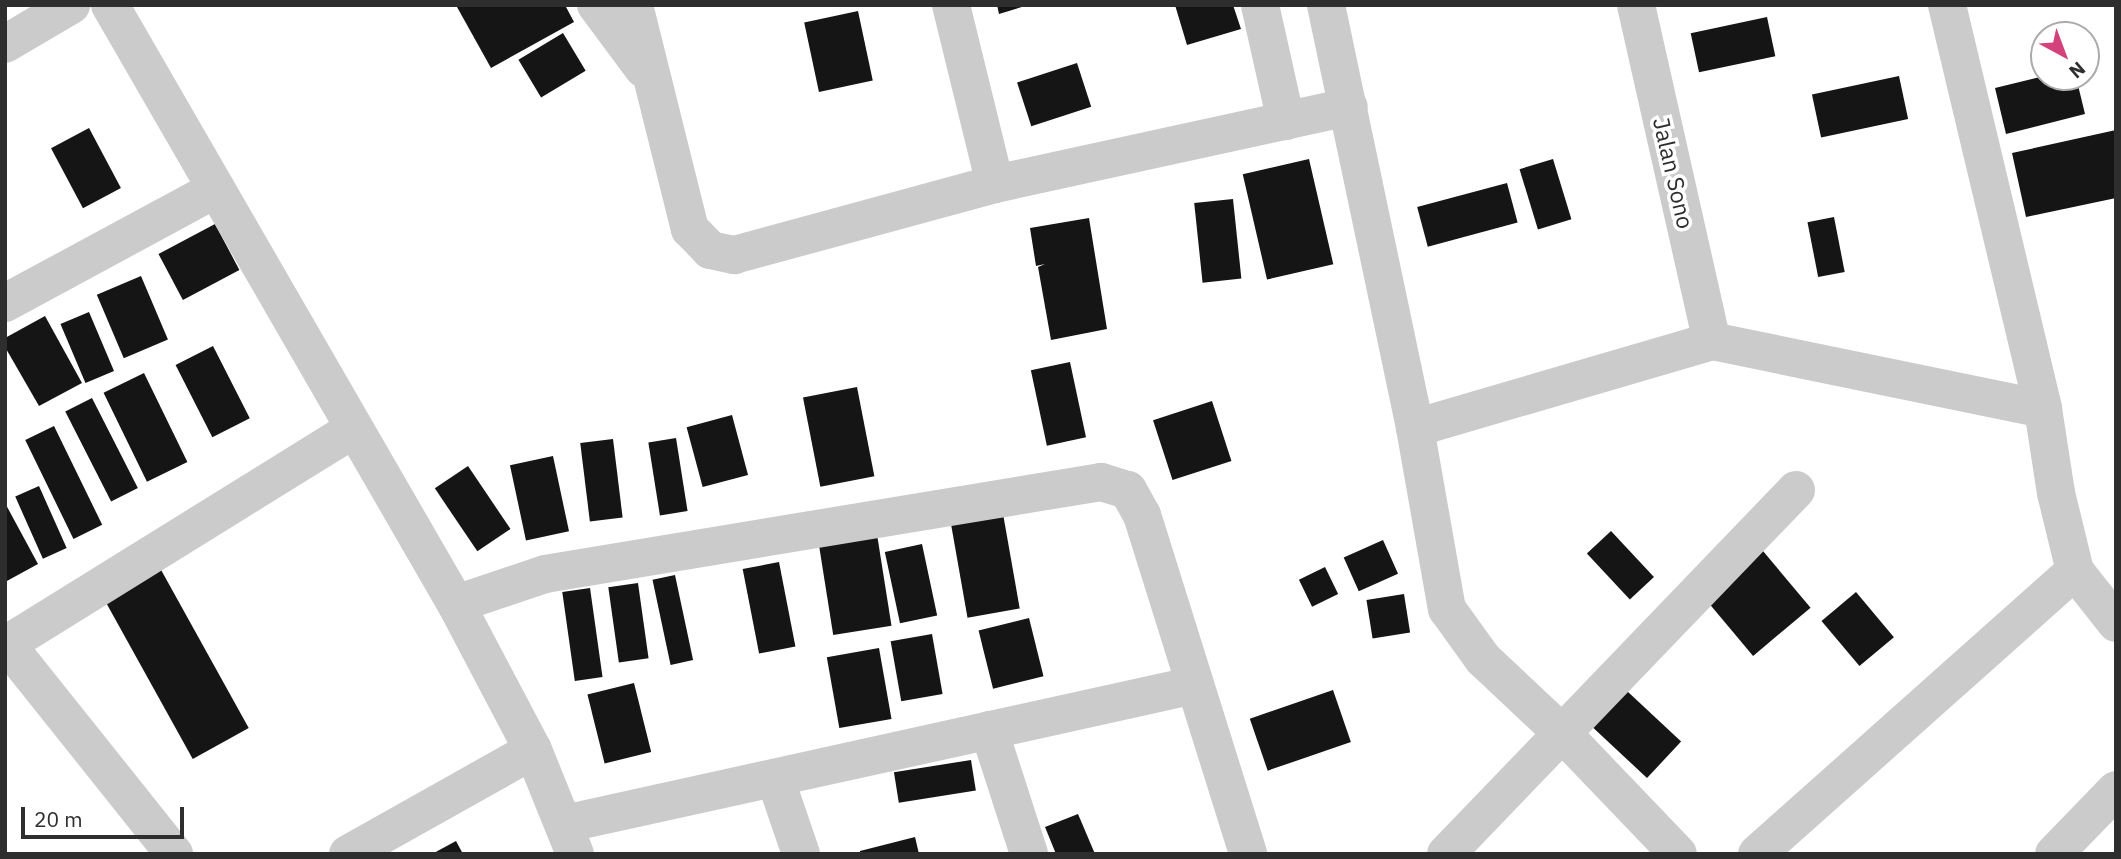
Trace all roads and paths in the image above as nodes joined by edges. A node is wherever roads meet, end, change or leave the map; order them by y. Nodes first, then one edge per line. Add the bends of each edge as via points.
1 (71, 5) edge
2 (110, 5) edge
3 (596, 5) edge
4 (634, 5) edge
5 (951, 5) edge
6 (1260, 5) edge
7 (1326, 5) edge
8 (1636, 5) edge
9 (1947, 5) edge
10 (5, 44) edge
11 (653, 82) junction
12 (1349, 107) junction
13 (1286, 121) junction
14 (995, 184) junction
15 (216, 189) junction
16 (5, 303) edge
17 (1712, 341) junction
18 (2044, 416) junction
19 (1415, 428) junction
20 (354, 429) junction
21 (1796, 490) dead end
22 (2075, 571) junction
23 (456, 604) junction
24 (2116, 623) edge
25 (6, 643) edge
26 (1195, 685) junction
27 (989, 730) junction
28 (1563, 734) junction
29 (533, 750) junction
30 (775, 778) junction
31 (2116, 790) edge
32 (570, 839) edge
33 (174, 854) edge
34 (348, 854) edge
35 (801, 854) edge
36 (1029, 854) edge
37 (1248, 854) edge
38 (1446, 854) edge
39 (1678, 854) edge
40 (1757, 854) edge
41 (2054, 854) edge

1 - 10 street
2 - 15 street
3 - 11 street
4 - 11 street
5 - 14 street
6 - 13 street
7 - 12 street
8 - 17 street, Jalan Sono
9 - 18 street
11 - 14 street via 690,229 710,250 734,255
12 - 13 street
12 - 19 street
13 - 14 street
15 - 16 street
15 - 20 street
17 - 18 street
17 - 19 street
18 - 22 street
19 - 28 street via 1447,609 1483,659
20 - 23 street
20 - 25 street
21 - 28 street
22 - 24 street
22 - 40 street
23 - 26 street via 545,575 1101,482 1128,491 1142,515
23 - 29 street
25 - 33 street
26 - 27 street
26 - 37 street
27 - 30 street
27 - 36 street
28 - 38 street
28 - 39 street
29 - 32 street
29 - 34 street
30 - 32 street
30 - 35 street
31 - 41 street

